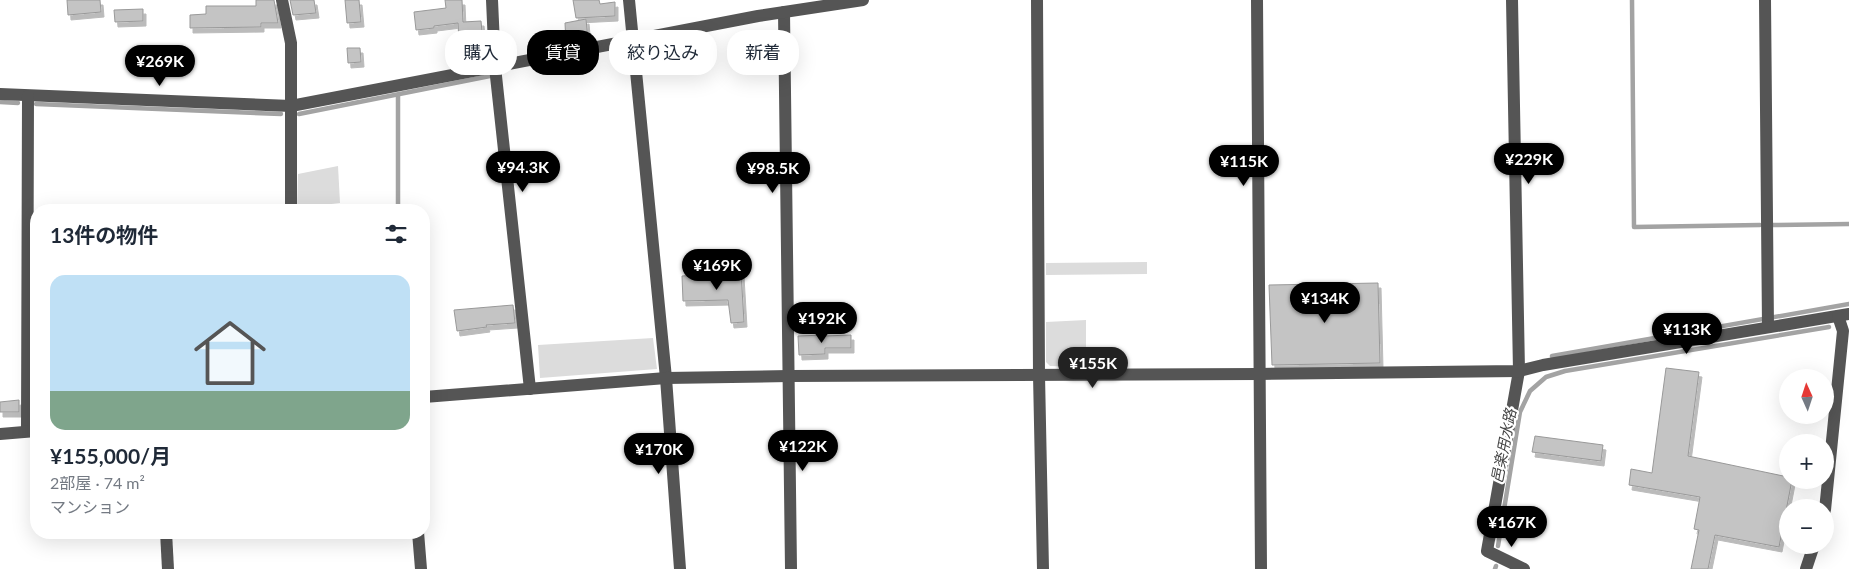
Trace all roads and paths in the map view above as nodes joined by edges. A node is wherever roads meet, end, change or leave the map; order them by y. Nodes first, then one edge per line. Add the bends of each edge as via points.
1 (282, 0) edge
2 (492, 0) edge
3 (629, 0) edge
4 (863, 0) edge
5 (1037, 0) edge
6 (1257, 0) edge
7 (1512, 0) edge
8 (1764, 0) edge
9 (784, 12) junction
10 (493, 30) edge
11 (630, 30) edge
12 (686, 30) edge
13 (609, 44) edge
14 (517, 63) edge
15 (453, 75) edge
16 (496, 75) edge
17 (635, 75) edge
18 (0, 94) edge
19 (28, 96) junction
20 (291, 106) junction
21 (290, 204) edge
22 (30, 264) edge
23 (1843, 315) edge
24 (1768, 327) junction
25 (1519, 371) junction
26 (1259, 374) junction
27 (1039, 375) junction
28 (789, 376) junction
29 (666, 378) junction
30 (530, 389) junction
31 (430, 397) edge
32 (30, 431) edge
33 (0, 434) edge
34 (1826, 499) edge
35 (166, 539) edge
36 (419, 539) edge
37 (1811, 554) edge
38 (1509, 566) edge
39 (168, 569) edge
40 (421, 569) edge
41 (680, 569) edge
42 (790, 569) edge
43 (1043, 569) edge
44 (1261, 569) edge
45 (1524, 569) edge
46 (1806, 569) edge

1 - 20 street via 290,43
2 - 10 street
3 - 11 street
4 - 9 street
5 - 27 street
6 - 26 street
7 - 25 street
8 - 24 street
9 - 12 street
9 - 28 street
13 - 14 street
15 - 20 street
16 - 30 street
17 - 29 street
18 - 19 street
19 - 20 street
19 - 22 street
20 - 21 street
23 - 24 street
23 - 34 street
24 - 25 street
25 - 26 street
25 - 38 street via 1487,551
26 - 27 street
26 - 44 street
27 - 28 street
27 - 43 street
28 - 29 street
28 - 42 street
29 - 30 street
29 - 41 street
30 - 31 street
32 - 33 street
35 - 39 street
36 - 40 street
37 - 46 street
38 - 45 street

